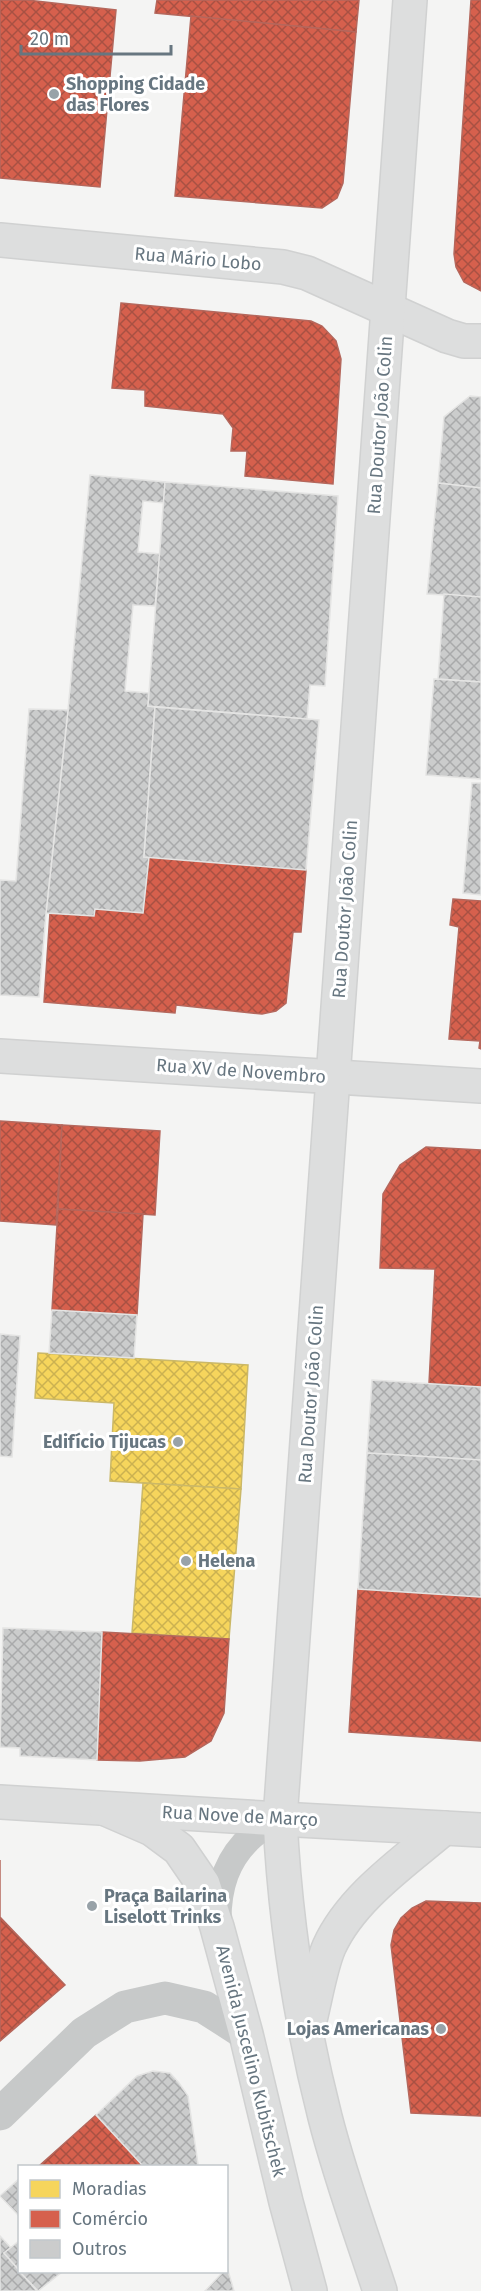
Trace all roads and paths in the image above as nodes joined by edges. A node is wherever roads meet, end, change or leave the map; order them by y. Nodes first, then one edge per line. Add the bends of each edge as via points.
1 (410, 0) edge
2 (0, 240) edge
3 (388, 309) junction
4 (481, 342) edge
5 (0, 1056) edge
6 (333, 1077) junction
7 (481, 1086) edge
8 (0, 1802) edge
9 (106, 1809) junction
10 (280, 1819) junction
11 (444, 1828) junction
12 (481, 1830) edge
13 (218, 1927) junction
14 (246, 2034) junction
15 (306, 2034) junction
16 (0, 2114) edge
17 (310, 2291) edge
18 (380, 2291) edge

1 - 3 main road, Rua Doutor João Colin
2 - 3 main road, Rua Mário Lobo via 283,267 307,273
3 - 4 main road, Rua Mário Lobo via 447,336
3 - 6 main road, Rua Doutor João Colin
5 - 6 main road, Rua XV de Novembro
6 - 7 main road, Rua XV de Novembro
6 - 10 main road, Rua Doutor João Colin
8 - 9 main road, Rua Nove de Março
9 - 10 main road, Rua Nove de Março
9 - 13 main road, Avenida Juscelino Kubitschek via 152,1829 178,1850 202,1884
10 - 11 main road, Rua Nove de Março
10 - 13 lane via 252,1836 230,1862 218,1894
10 - 15 main road via 289,1937
11 - 12 main road, Rua Nove de Março
11 - 15 main road via 357,1904 329,1948
13 - 14 main road, Avenida Juscelino Kubitschek
14 - 16 street via 204,2007 165,1998 125,2007 84,2033
14 - 17 main road, Avenida Juscelino Kubitschek
15 - 18 main road via 325,2119

